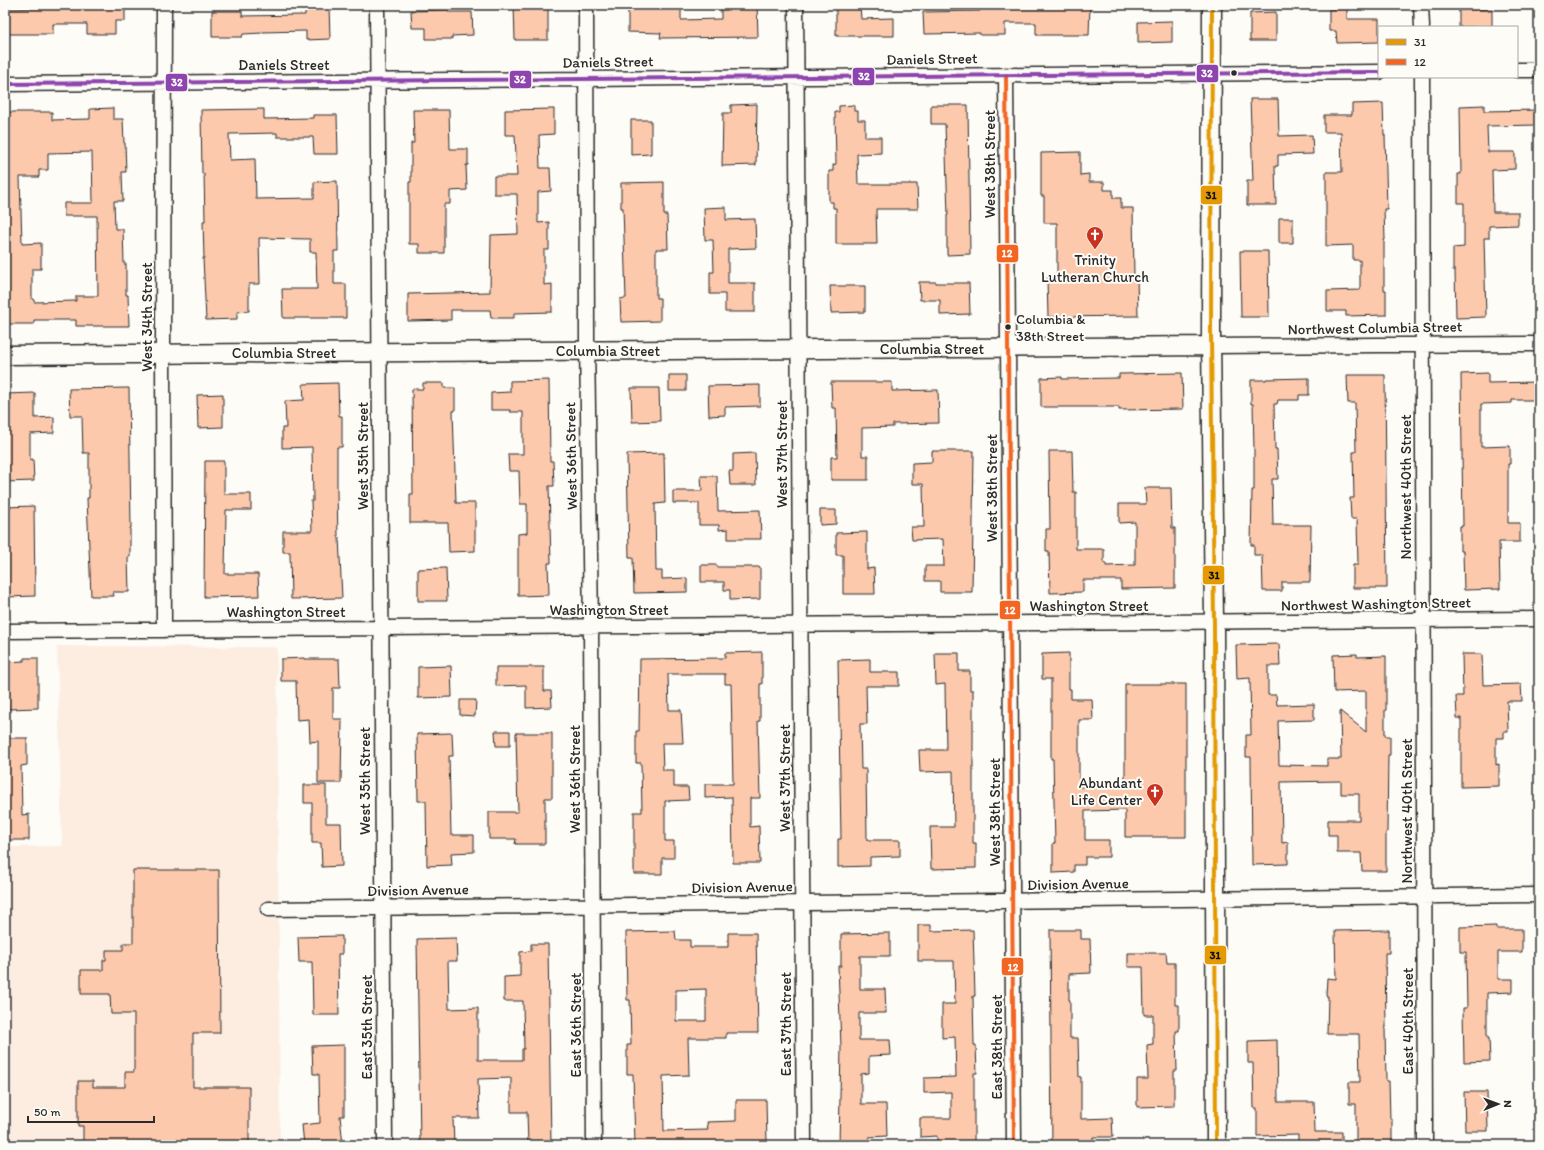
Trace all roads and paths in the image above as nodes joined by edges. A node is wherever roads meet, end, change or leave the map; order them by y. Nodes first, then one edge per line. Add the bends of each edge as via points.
1 (164, 5) edge
2 (377, 5) edge
3 (586, 5) edge
4 (796, 5) edge
5 (1212, 5) edge
6 (1422, 5) edge
7 (1422, 26) edge
8 (1518, 70) edge
9 (1539, 70) edge
10 (1378, 72) edge
11 (1212, 74) junction
12 (1006, 75) junction
13 (797, 77) junction
14 (1422, 78) edge
15 (587, 79) junction
16 (378, 81) junction
17 (165, 83) junction
18 (5, 84) edge
19 (1422, 344) junction
20 (1539, 344) edge
21 (1211, 346) junction
22 (1008, 348) junction
23 (799, 349) junction
24 (587, 351) junction
25 (379, 352) junction
26 (163, 354) junction
27 (5, 355) edge
28 (1539, 619) edge
29 (1424, 620) junction
30 (1214, 622) junction
31 (1010, 624) junction
32 (800, 625) junction
33 (591, 627) junction
34 (381, 628) junction
35 (164, 630) junction
36 (5, 631) edge
37 (1539, 896) edge
38 (1425, 897) junction
39 (1215, 899) junction
40 (1013, 901) junction
41 (802, 904) junction
42 (592, 906) junction
43 (383, 908) junction
44 (268, 909) dead end
45 (385, 1145) edge
46 (594, 1145) edge
47 (804, 1145) edge
48 (1014, 1145) edge
49 (1216, 1145) edge
50 (1425, 1145) edge

1 - 17 street, West 34th Street
2 - 16 street, West 35th Street
3 - 15 street, West 36th Street
4 - 13 street, West 37th Street
5 - 11 street
6 - 7 street
8 - 9 street
10 - 11 street, Daniels Street
11 - 12 street, Daniels Street
11 - 21 street
12 - 13 street, Daniels Street
12 - 22 street, West 38th Street
13 - 15 street, Daniels Street
13 - 23 street, West 37th Street
14 - 19 street, Northwest 40th Street
15 - 16 street, Daniels Street
15 - 24 street, West 36th Street
16 - 17 street, Daniels Street
16 - 25 street, West 35th Street
17 - 18 street, Daniels Street
17 - 26 street, West 34th Street
19 - 20 street, Northwest Columbia Street
19 - 21 street, Northwest Columbia Street
19 - 29 street, Northwest 40th Street
21 - 22 street, Columbia Street
21 - 30 street
22 - 23 street, Columbia Street
22 - 31 street, West 38th Street
23 - 24 street, Columbia Street
23 - 32 street, West 37th Street
24 - 25 street, Columbia Street
24 - 33 street, West 36th Street
25 - 26 street, Columbia Street
25 - 34 street, West 35th Street
26 - 27 street, Columbia Street
26 - 35 street, West 34th Street
28 - 29 street, Northwest Washington Street
29 - 30 street, Northwest Washington Street
29 - 38 street, Northwest 40th Street
30 - 31 street, Washington Street
30 - 39 street
31 - 32 street, Washington Street
31 - 40 street, West 38th Street
32 - 33 street, Washington Street
32 - 41 street, West 37th Street
33 - 34 street, Washington Street
33 - 42 street, West 36th Street
34 - 35 street, Washington Street
34 - 43 street, West 35th Street
35 - 36 street, Washington Street
37 - 38 street, Division Avenue
38 - 39 street, Division Avenue
38 - 50 street, East 40th Street
39 - 40 street, Division Avenue
39 - 49 street
40 - 41 street, Division Avenue
40 - 48 street, East 38th Street
41 - 42 street, Division Avenue
41 - 47 street, East 37th Street
42 - 43 street, Division Avenue
42 - 46 street, East 36th Street
43 - 44 street, Division Avenue
43 - 45 street, East 35th Street

